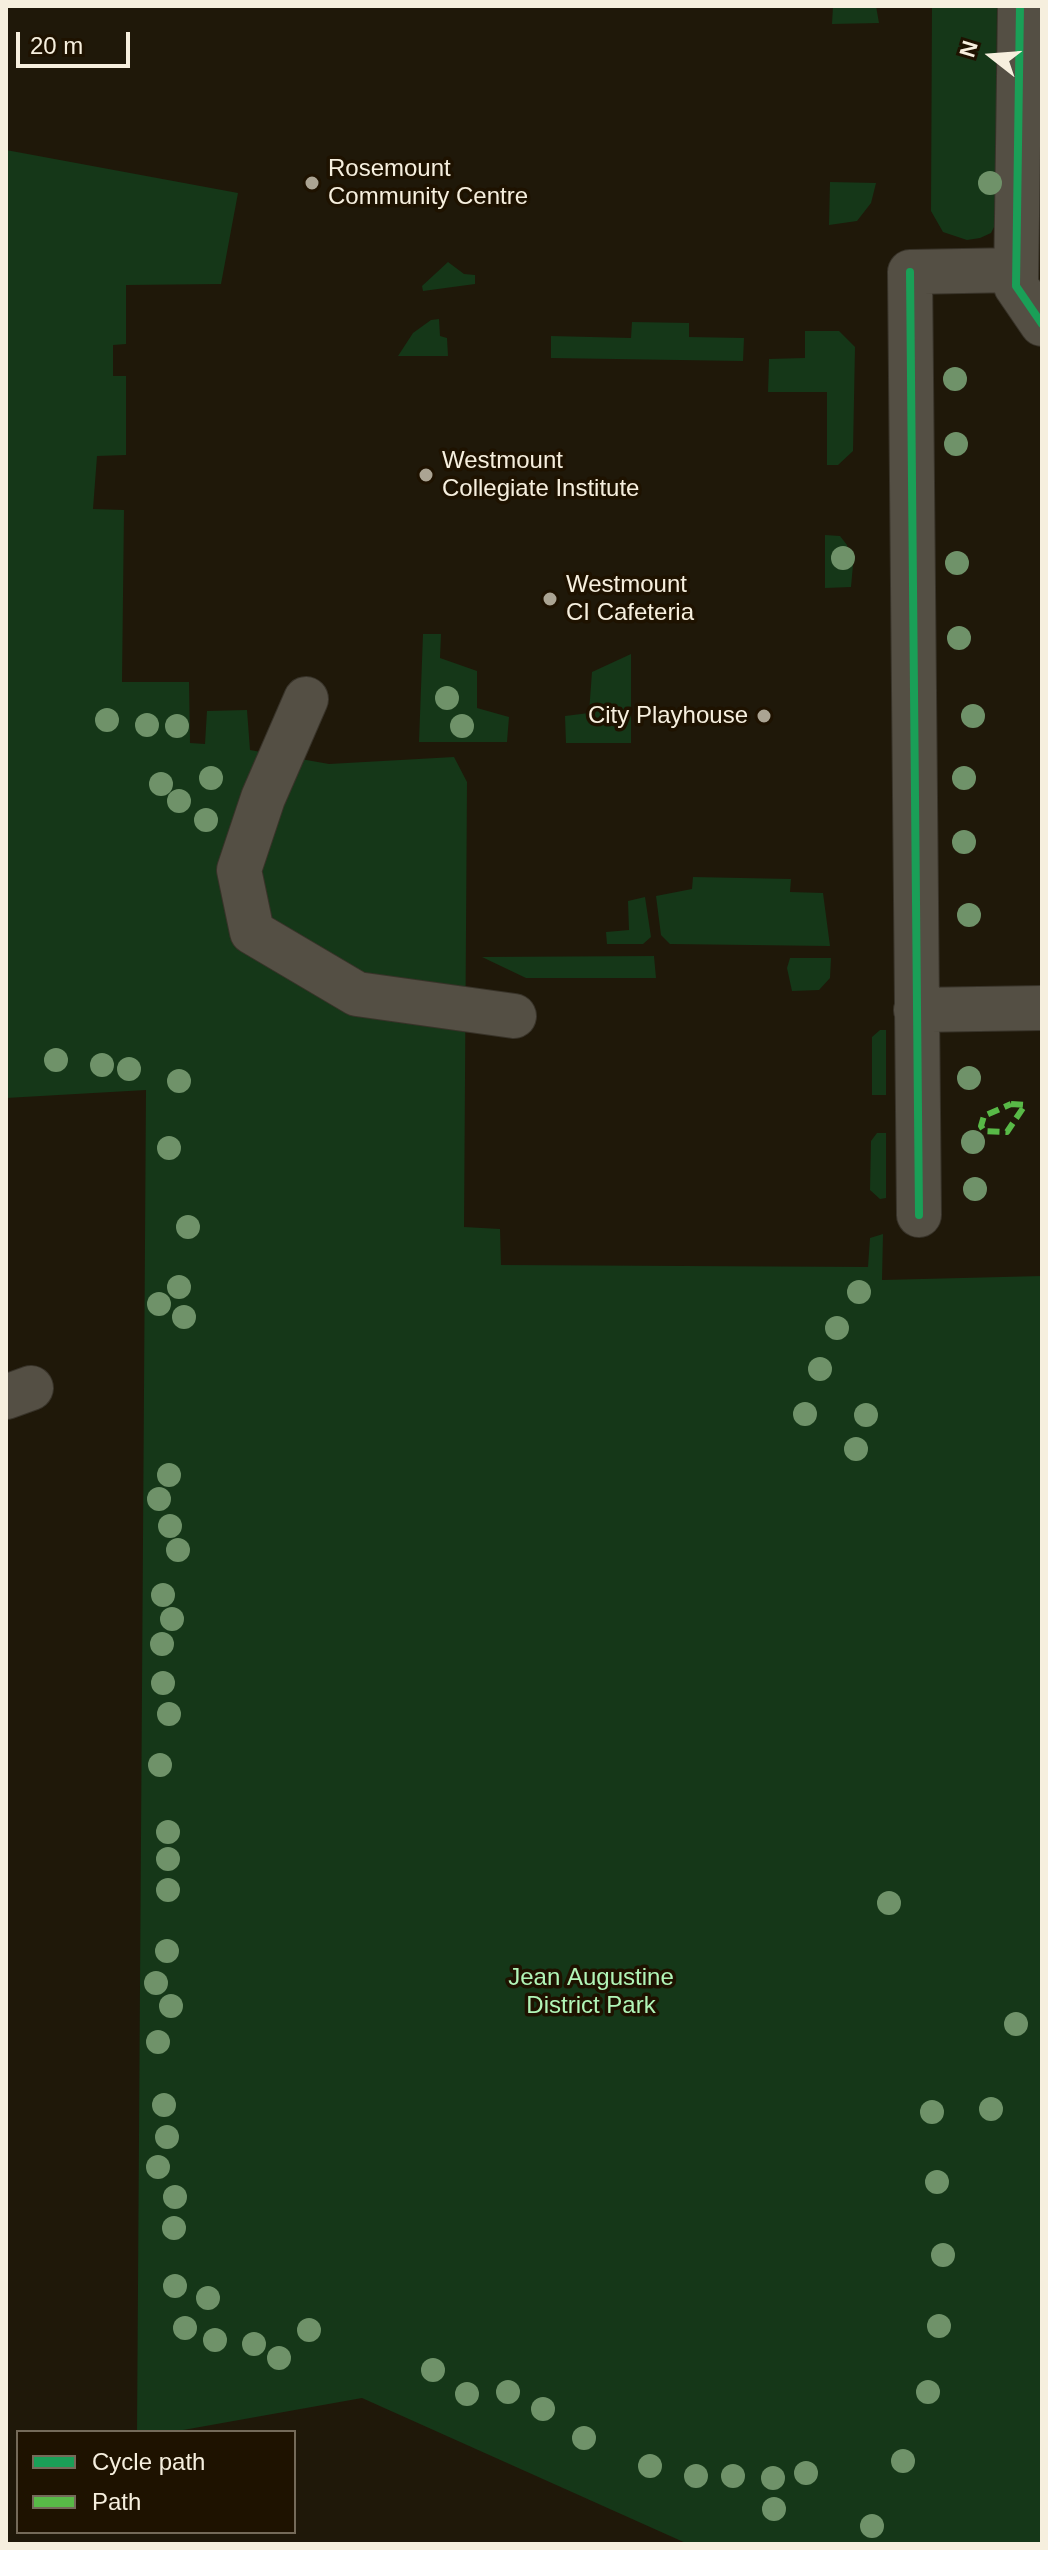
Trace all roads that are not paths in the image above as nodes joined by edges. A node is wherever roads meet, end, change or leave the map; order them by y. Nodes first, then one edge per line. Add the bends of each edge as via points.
1 (1020, 6) edge
2 (1016, 270) junction
3 (1042, 324) edge
4 (306, 699) dead end
5 (1042, 1008) edge
6 (916, 1010) junction
7 (514, 1016) dead end
8 (919, 1215) dead end

1 - 2 street
2 - 3 street via 1016,286
2 - 6 street via 910,272
4 - 7 street via 239,870 252,932 357,994
5 - 6 street
6 - 8 street

